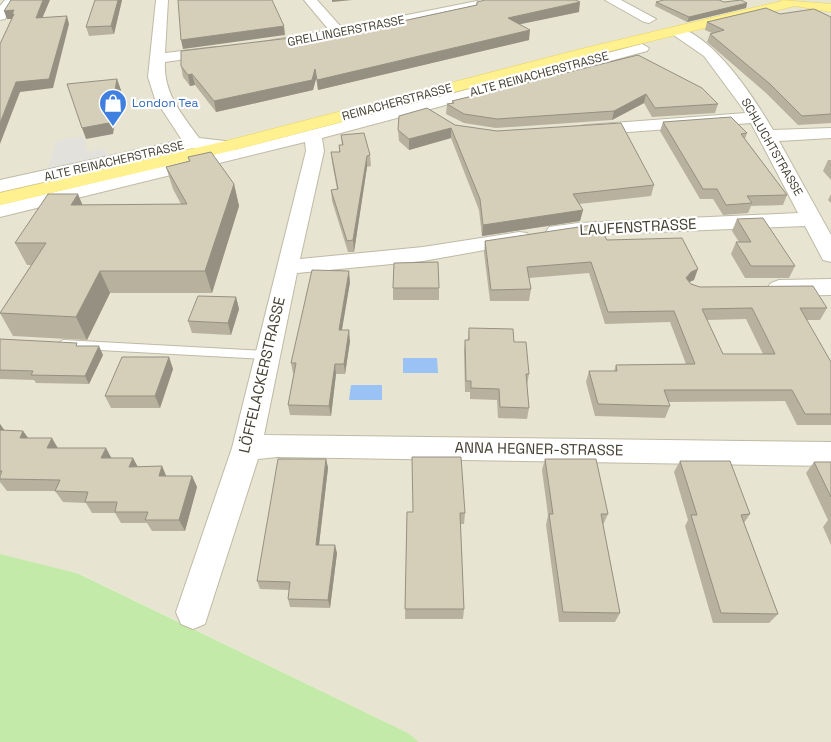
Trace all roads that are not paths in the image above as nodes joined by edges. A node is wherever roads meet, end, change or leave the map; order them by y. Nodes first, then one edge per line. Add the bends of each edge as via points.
1 (11, 0) edge
2 (162, 0) edge
3 (310, 0) edge
4 (500, 0) edge
5 (611, 0) edge
6 (791, 1) edge
7 (831, 8) edge
8 (0, 16) edge
9 (649, 18) dead end
10 (677, 30) junction
11 (339, 33) junction
12 (642, 48) dead end
13 (159, 58) junction
14 (425, 105) junction
15 (757, 117) junction
16 (438, 119) edge
17 (569, 131) edge
18 (831, 133) edge
19 (313, 135) junction
20 (768, 136) junction
21 (193, 143) junction
22 (228, 146) junction
23 (0, 186) edge
24 (0, 199) edge
25 (0, 211) edge
26 (812, 219) junction
27 (831, 254) edge
28 (286, 267) junction
29 (831, 287) edge
30 (754, 288) edge
31 (50, 343) edge
32 (267, 355) junction
33 (247, 448) junction
34 (831, 454) edge
35 (193, 612) dead end

1 - 8 street
2 - 13 street
3 - 11 street
4 - 11 street, GRELLINGERSTRASSE
5 - 9 street
6 - 7 main road
6 - 10 main road, REINACHERSTRASSE
10 - 15 street, SCHLUCHTSTRASSE via 708,53
10 - 22 main road, REINACHERSTRASSE
11 - 13 street, GRELLINGERSTRASSE
12 - 14 street, ALTE REINACHERSTRASSE
13 - 21 street via 156,77 163,99
14 - 16 street
14 - 19 street, ALTE REINACHERSTRASSE
15 - 17 street
15 - 20 street, SCHLUCHTSTRASSE
18 - 20 street
19 - 25 street, ALTE REINACHERSTRASSE via 148,178
19 - 28 street, LÖFFELACKERSTRASSE via 315,151
20 - 26 street, SCHLUCHTSTRASSE
21 - 22 street, ALTE REINACHERSTRASSE
21 - 23 street, ALTE REINACHERSTRASSE
22 - 24 main road, REINACHERSTRASSE
26 - 27 street, SCHLUCHTSTRASSE
26 - 28 street, LAUFENSTRASSE via 578,229 423,254
28 - 32 street, LÖFFELACKERSTRASSE
29 - 30 street
31 - 32 lane
32 - 33 street, LÖFFELACKERSTRASSE
33 - 34 street, ANNA HEGNER-STRASSE via 277,445
33 - 35 street, LÖFFELACKERSTRASSE

